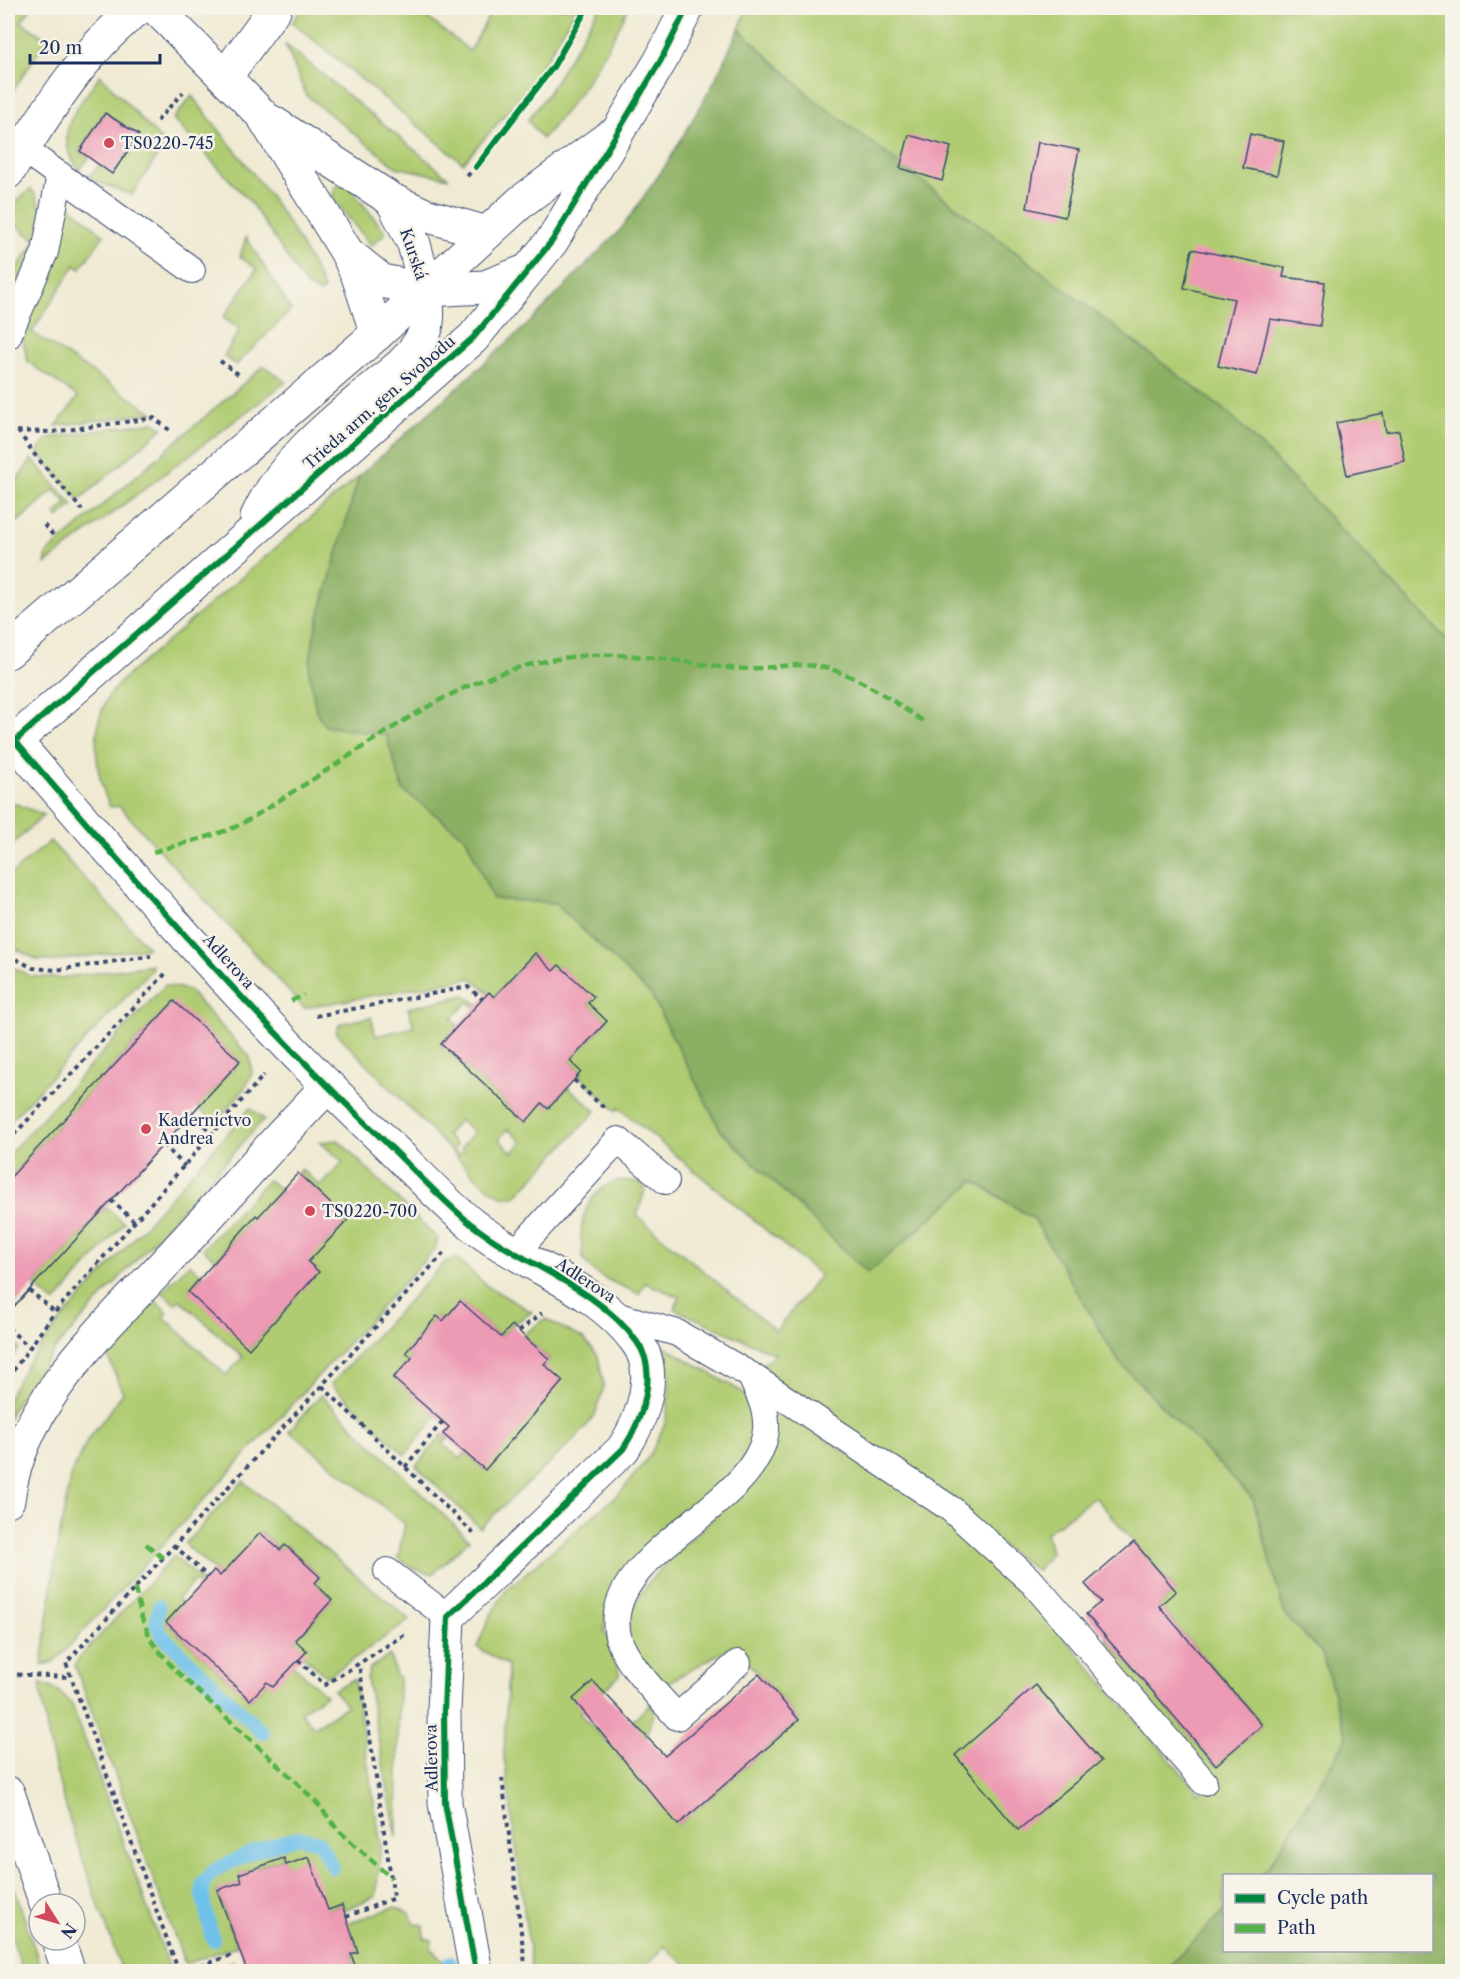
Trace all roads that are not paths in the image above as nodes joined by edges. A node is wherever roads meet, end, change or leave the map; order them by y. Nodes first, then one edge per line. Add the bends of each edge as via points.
1 (139, 8) edge
2 (156, 8) edge
3 (275, 8) edge
4 (687, 8) edge
5 (225, 77) junction
6 (263, 116) junction
7 (622, 128) junction
8 (15, 161) edge
9 (60, 176) junction
10 (392, 200) junction
11 (487, 233) junction
12 (346, 251) junction
13 (192, 270) dead end
14 (529, 270) junction
15 (426, 290) junction
16 (377, 333) junction
17 (8, 336) edge
18 (248, 535) junction
19 (8, 652) edge
20 (10, 740) edge
21 (327, 1086) junction
22 (666, 1181) dead end
23 (516, 1252) junction
24 (615, 1315) junction
25 (750, 1375) junction
26 (8, 1500) edge
27 (387, 1571) dead end
28 (439, 1610) junction
29 (738, 1663) dead end
30 (1203, 1782) dead end
31 (8, 1793) edge
32 (42, 1892) edge
33 (62, 1952) edge
34 (69, 1971) edge
35 (476, 1971) edge

1 - 8 street via 119,22 92,51
2 - 5 street, Kurská
3 - 5 street
4 - 7 street, Trieda arm. gen. Svobodu
5 - 6 street, Kurská
6 - 10 street, Kurská
6 - 12 street, Kurská
7 - 11 street, Trieda arm. gen. Svobodu via 522,201
7 - 14 street, Trieda arm. gen. Svobodu via 552,241
8 - 9 lane
9 - 13 lane
9 - 17 lane via 45,252
10 - 11 street, Kurská via 425,215
10 - 15 street, Kurská via 414,244
11 - 15 street, Trieda arm. gen. Svobodu
12 - 15 street, Kurská via 382,282
12 - 16 street, Kurská
14 - 15 street via 485,287
14 - 18 street, Trieda arm. gen. Svobodu via 473,338
15 - 16 street, Trieda arm. gen. Svobodu
15 - 18 street via 429,320 417,348 295,457 268,494
16 - 19 street, Trieda arm. gen. Svobodu
18 - 20 street, Trieda arm. gen. Svobodu
20 - 21 street, Adlerova
21 - 23 street, Adlerova via 472,1224
21 - 26 street via 67,1371 28,1430 19,1450
22 - 23 lane via 618,1140
23 - 24 street, Adlerova
24 - 25 lane via 677,1333
24 - 28 street, Adlerova via 639,1345 646,1371 646,1400 638,1427 606,1468
25 - 29 lane via 764,1405 766,1435 756,1461 637,1574 623,1592 615,1616 618,1638 630,1660 677,1717
25 - 30 lane via 951,1509 1033,1583
27 - 28 lane
28 - 35 street, Adlerova via 444,1782
31 - 32 street
33 - 34 street

